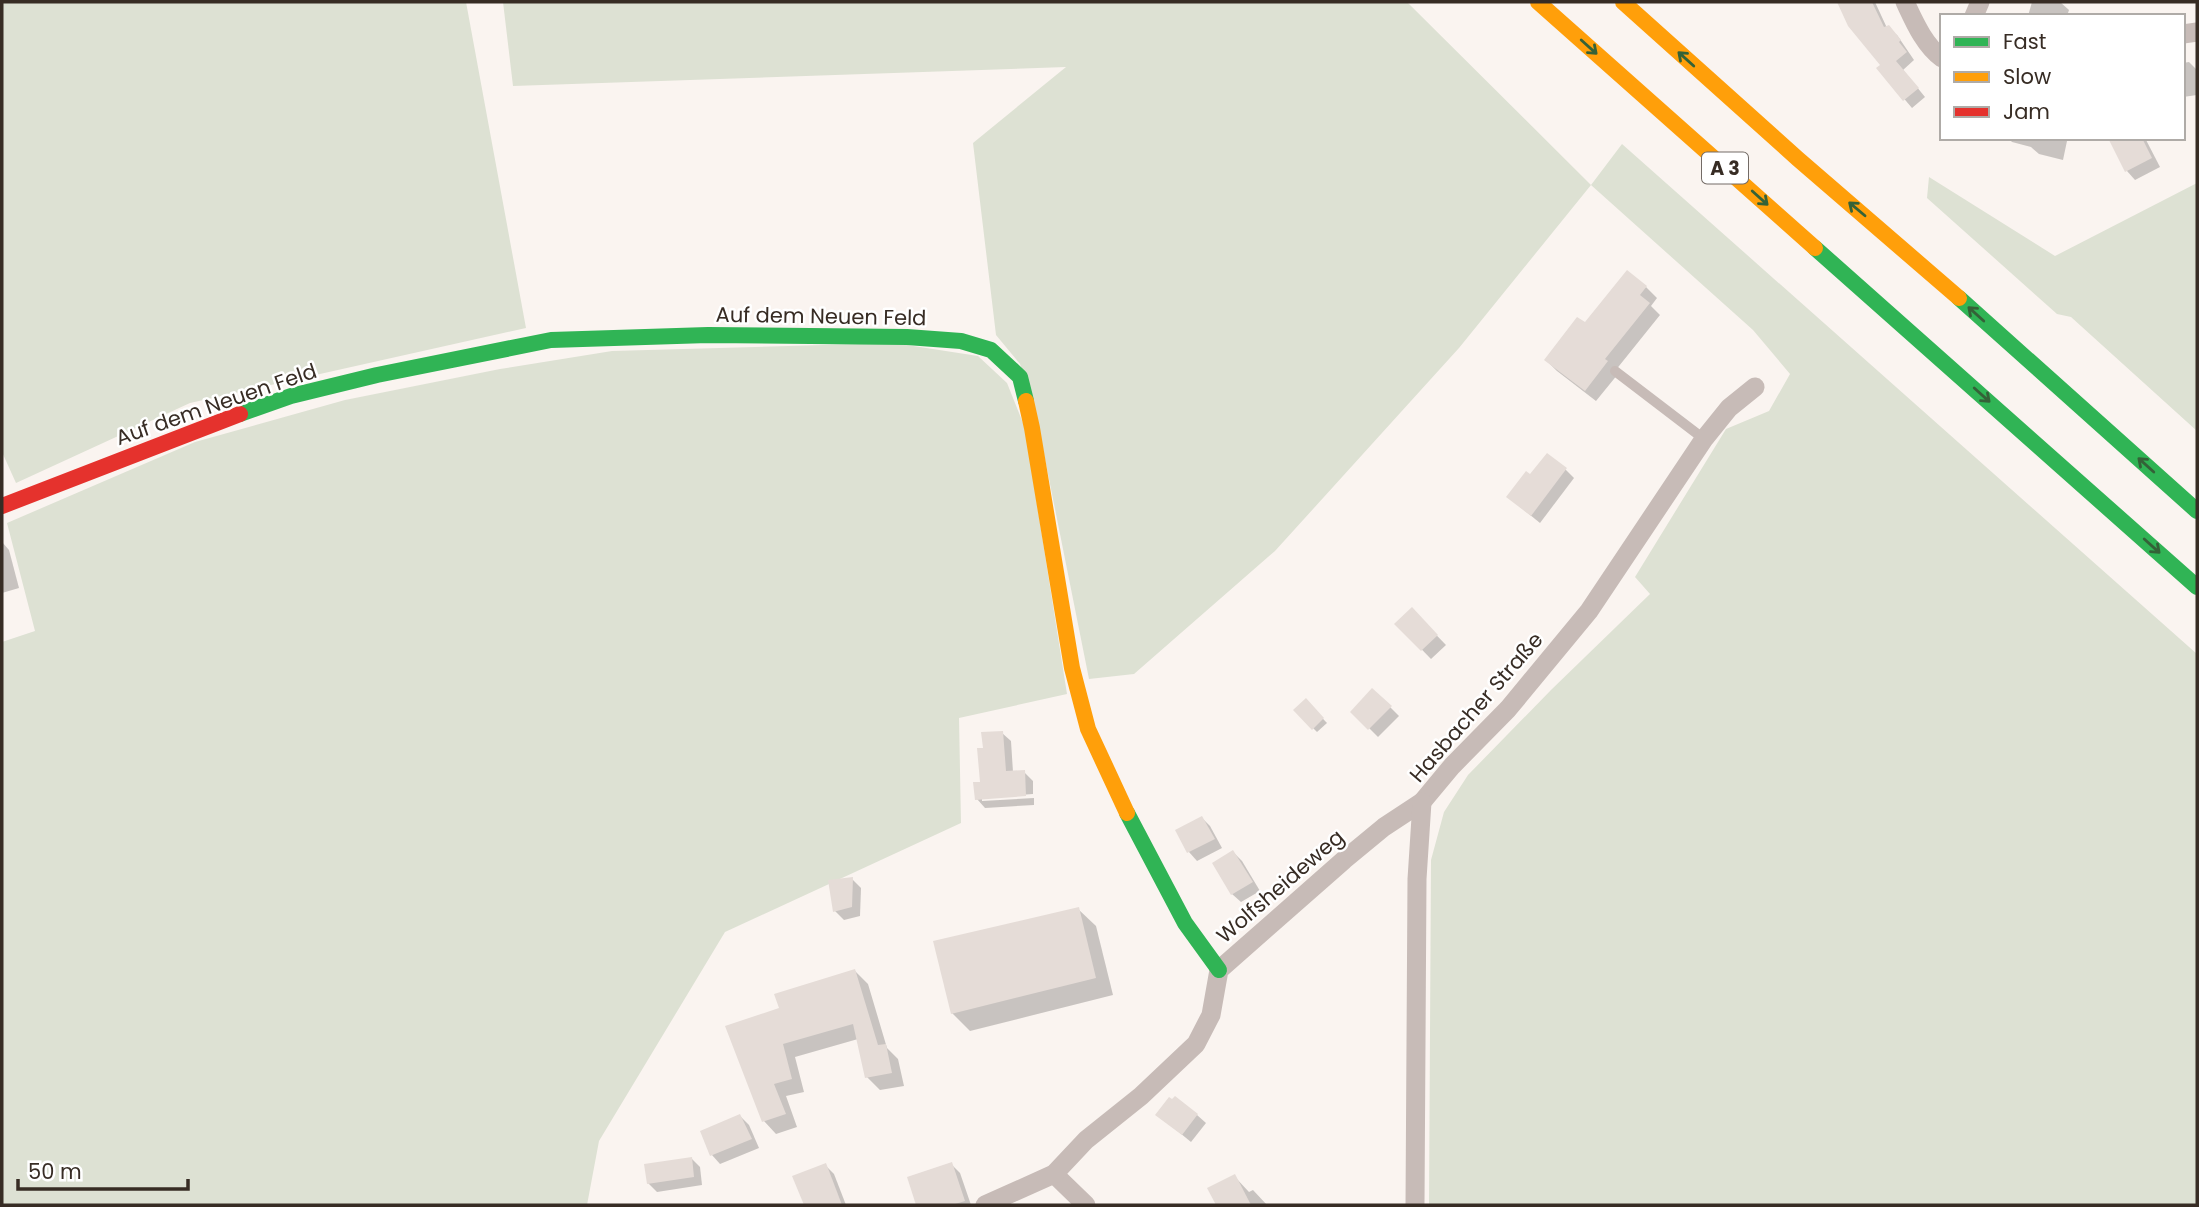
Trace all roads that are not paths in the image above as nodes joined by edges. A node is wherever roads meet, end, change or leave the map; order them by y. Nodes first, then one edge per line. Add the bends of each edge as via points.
1 (1538, 2) edge
2 (1623, 2) edge
3 (1905, 2) edge
4 (1940, 56) edge
5 (1615, 371) dead end
6 (1755, 387) dead end
7 (1704, 439) junction
8 (2, 506) edge
9 (2197, 510) edge
10 (2197, 587) edge
11 (1422, 802) junction
12 (1219, 970) junction
13 (1054, 1174) junction
14 (985, 1205) edge
15 (1086, 1205) edge
16 (1415, 1205) edge

1 -> 10 main road, A 3
9 -> 2 main road, A 3
3 - 4 street via 1919,31
5 - 7 lane
6 - 7 street, Hasbacher Straße via 1729,408
7 - 11 street, Hasbacher Straße via 1589,611 1508,709
8 - 12 main road, Auf dem Neuen Feld via 291,396 551,340 708,335 907,337 961,341 991,350 1020,377 1072,668 1088,729 1137,835 1179,912
11 - 12 street, Wolfsheideweg via 1344,859
11 - 16 street, Hasbacher Straße via 1417,879
12 - 13 street, Wolfsheideweg via 1211,1015 1196,1044
13 - 14 street, Wolfsheideweg
13 - 15 street

